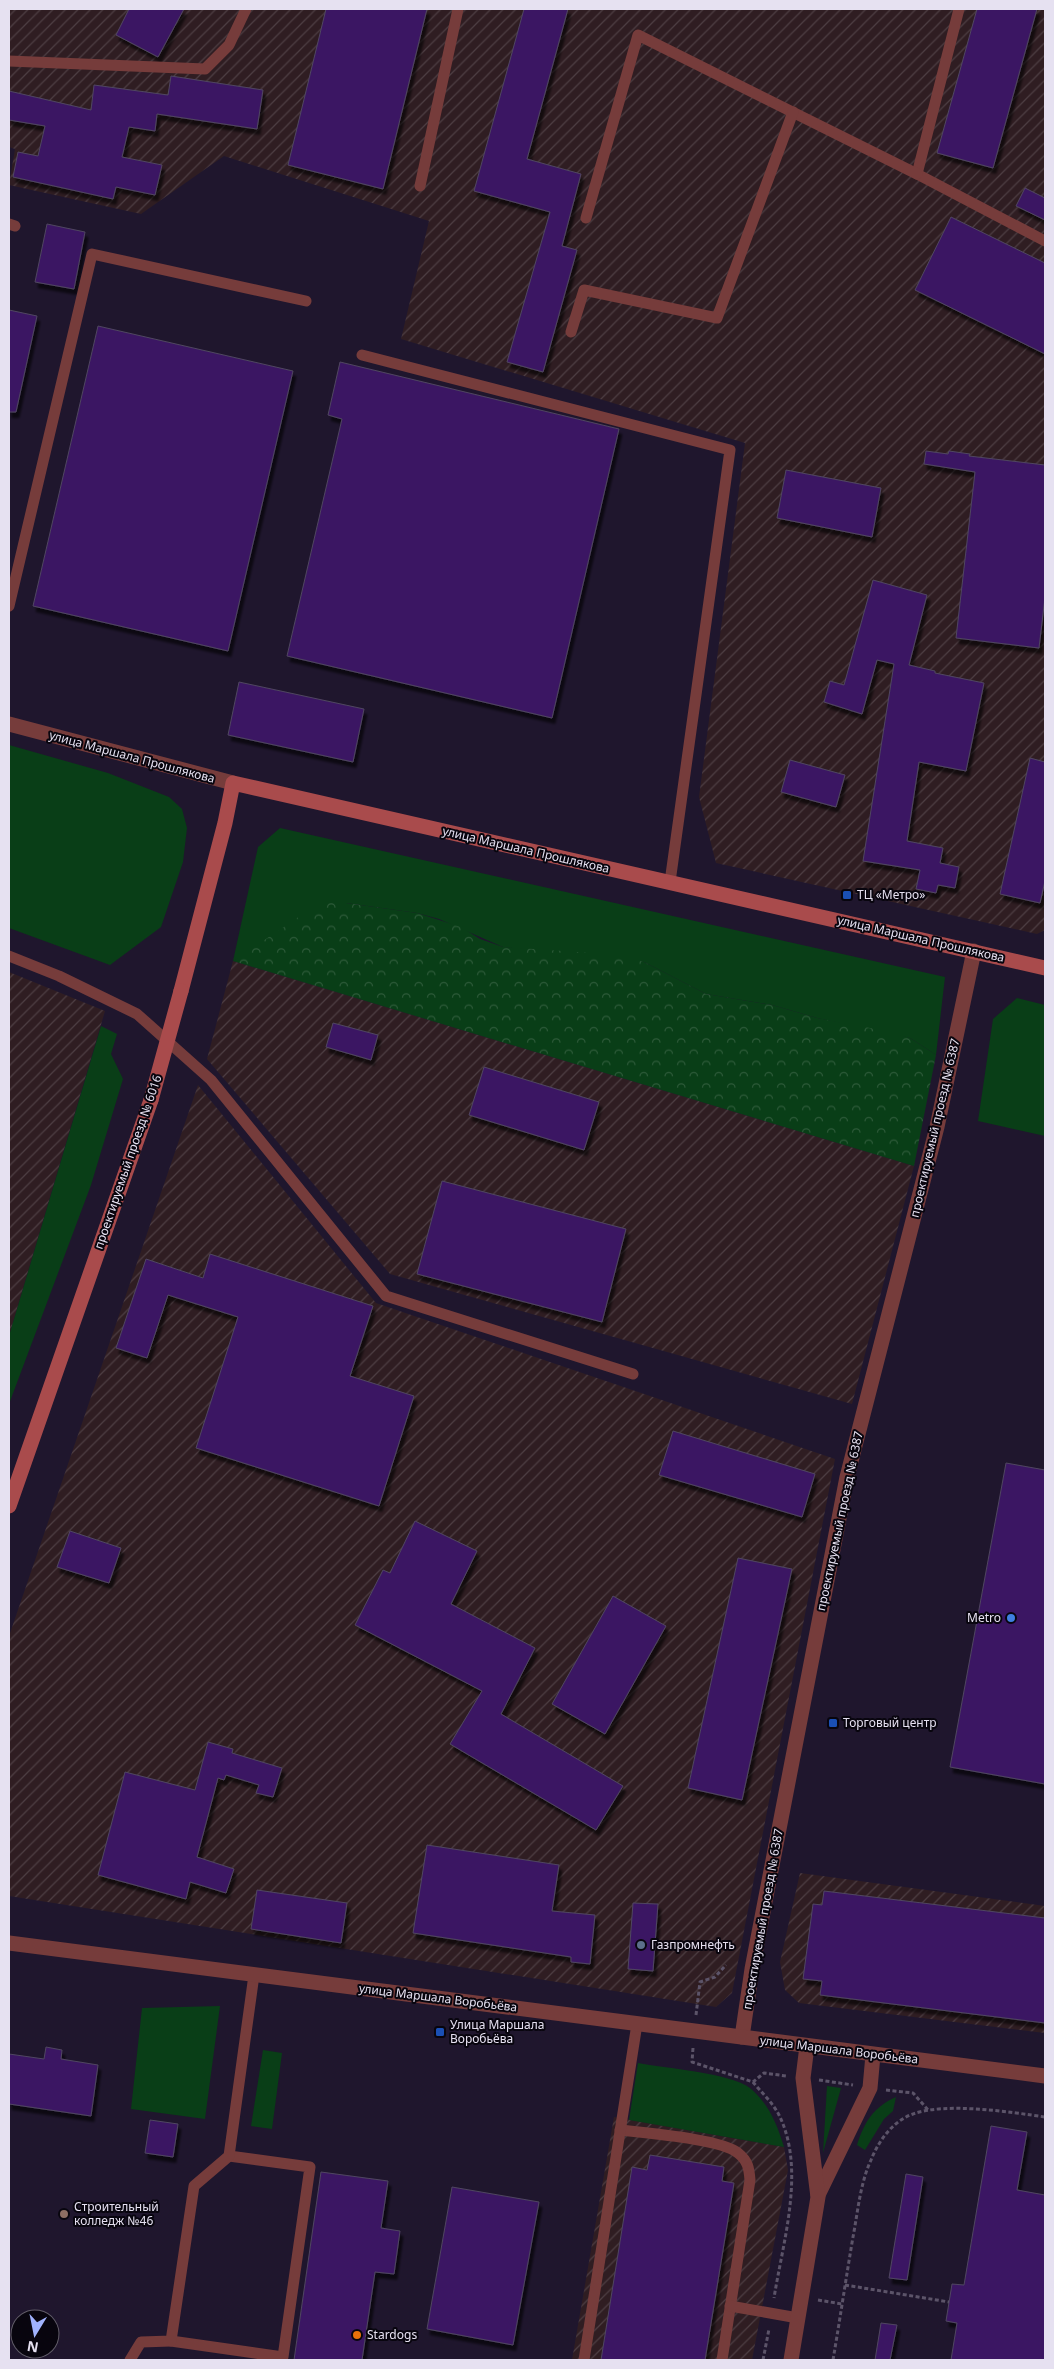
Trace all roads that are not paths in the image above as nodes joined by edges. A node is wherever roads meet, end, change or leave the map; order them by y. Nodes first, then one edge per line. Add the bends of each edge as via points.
1 (246, 9) edge
2 (458, 9) edge
3 (959, 9) edge
4 (9, 61) edge
5 (792, 112) junction
6 (917, 174) junction
7 (420, 186) dead end
8 (586, 218) dead end
9 (1045, 241) edge
10 (306, 301) dead end
11 (571, 332) dead end
12 (362, 355) dead end
13 (9, 606) edge
14 (9, 724) edge
15 (234, 783) junction
16 (670, 882) junction
17 (974, 952) junction
18 (9, 956) edge
19 (1045, 968) edge
20 (633, 1374) dead end
21 (9, 1506) edge
22 (9, 1943) edge
23 (254, 1975) junction
24 (637, 2024) junction
25 (742, 2037) junction
26 (807, 2046) junction
27 (873, 2054) junction
28 (1045, 2076) edge
29 (620, 2130) junction
30 (229, 2156) junction
31 (818, 2197) junction
32 (730, 2306) junction
33 (798, 2318) junction
34 (171, 2341) junction
35 (130, 2360) edge
36 (584, 2360) edge
37 (722, 2360) edge
38 (791, 2360) edge

1 - 4 lane via 229,45 205,68
2 - 7 lane
3 - 6 lane
5 - 6 lane
5 - 8 lane via 638,35
5 - 11 lane via 717,318 584,290
6 - 9 lane
10 - 13 lane via 92,254
12 - 16 lane via 730,450
14 - 15 street, улица Маршала Прошлякова
15 - 16 main road, улица Маршала Прошлякова
15 - 21 main road, проектируемый проезд № 6016, bridge via 151,1100
16 - 17 main road, улица Маршала Прошлякова
17 - 19 main road, улица Маршала Прошлякова
17 - 25 street, проектируемый проезд № 6387 via 937,1127 847,1477 752,1970
18 - 20 lane via 137,1014 211,1080 386,1296
22 - 23 street, улица Маршала Воробьёва
23 - 24 street, улица Маршала Воробьёва
23 - 30 lane
24 - 25 street, улица Маршала Воробьёва
24 - 29 lane
25 - 26 street, улица Маршала Воробьёва
26 - 27 street, улица Маршала Воробьёва
26 - 31 street via 803,2078
27 - 28 street, улица Маршала Воробьёва
27 - 31 street via 870,2088
29 - 32 lane via 721,2145 737,2152 748,2164 750,2180
29 - 36 lane
30 - 34 lane via 194,2186
30 - 34 lane via 310,2167 283,2357
31 - 33 street
32 - 33 lane
32 - 37 lane
33 - 38 street
34 - 35 lane via 141,2342

